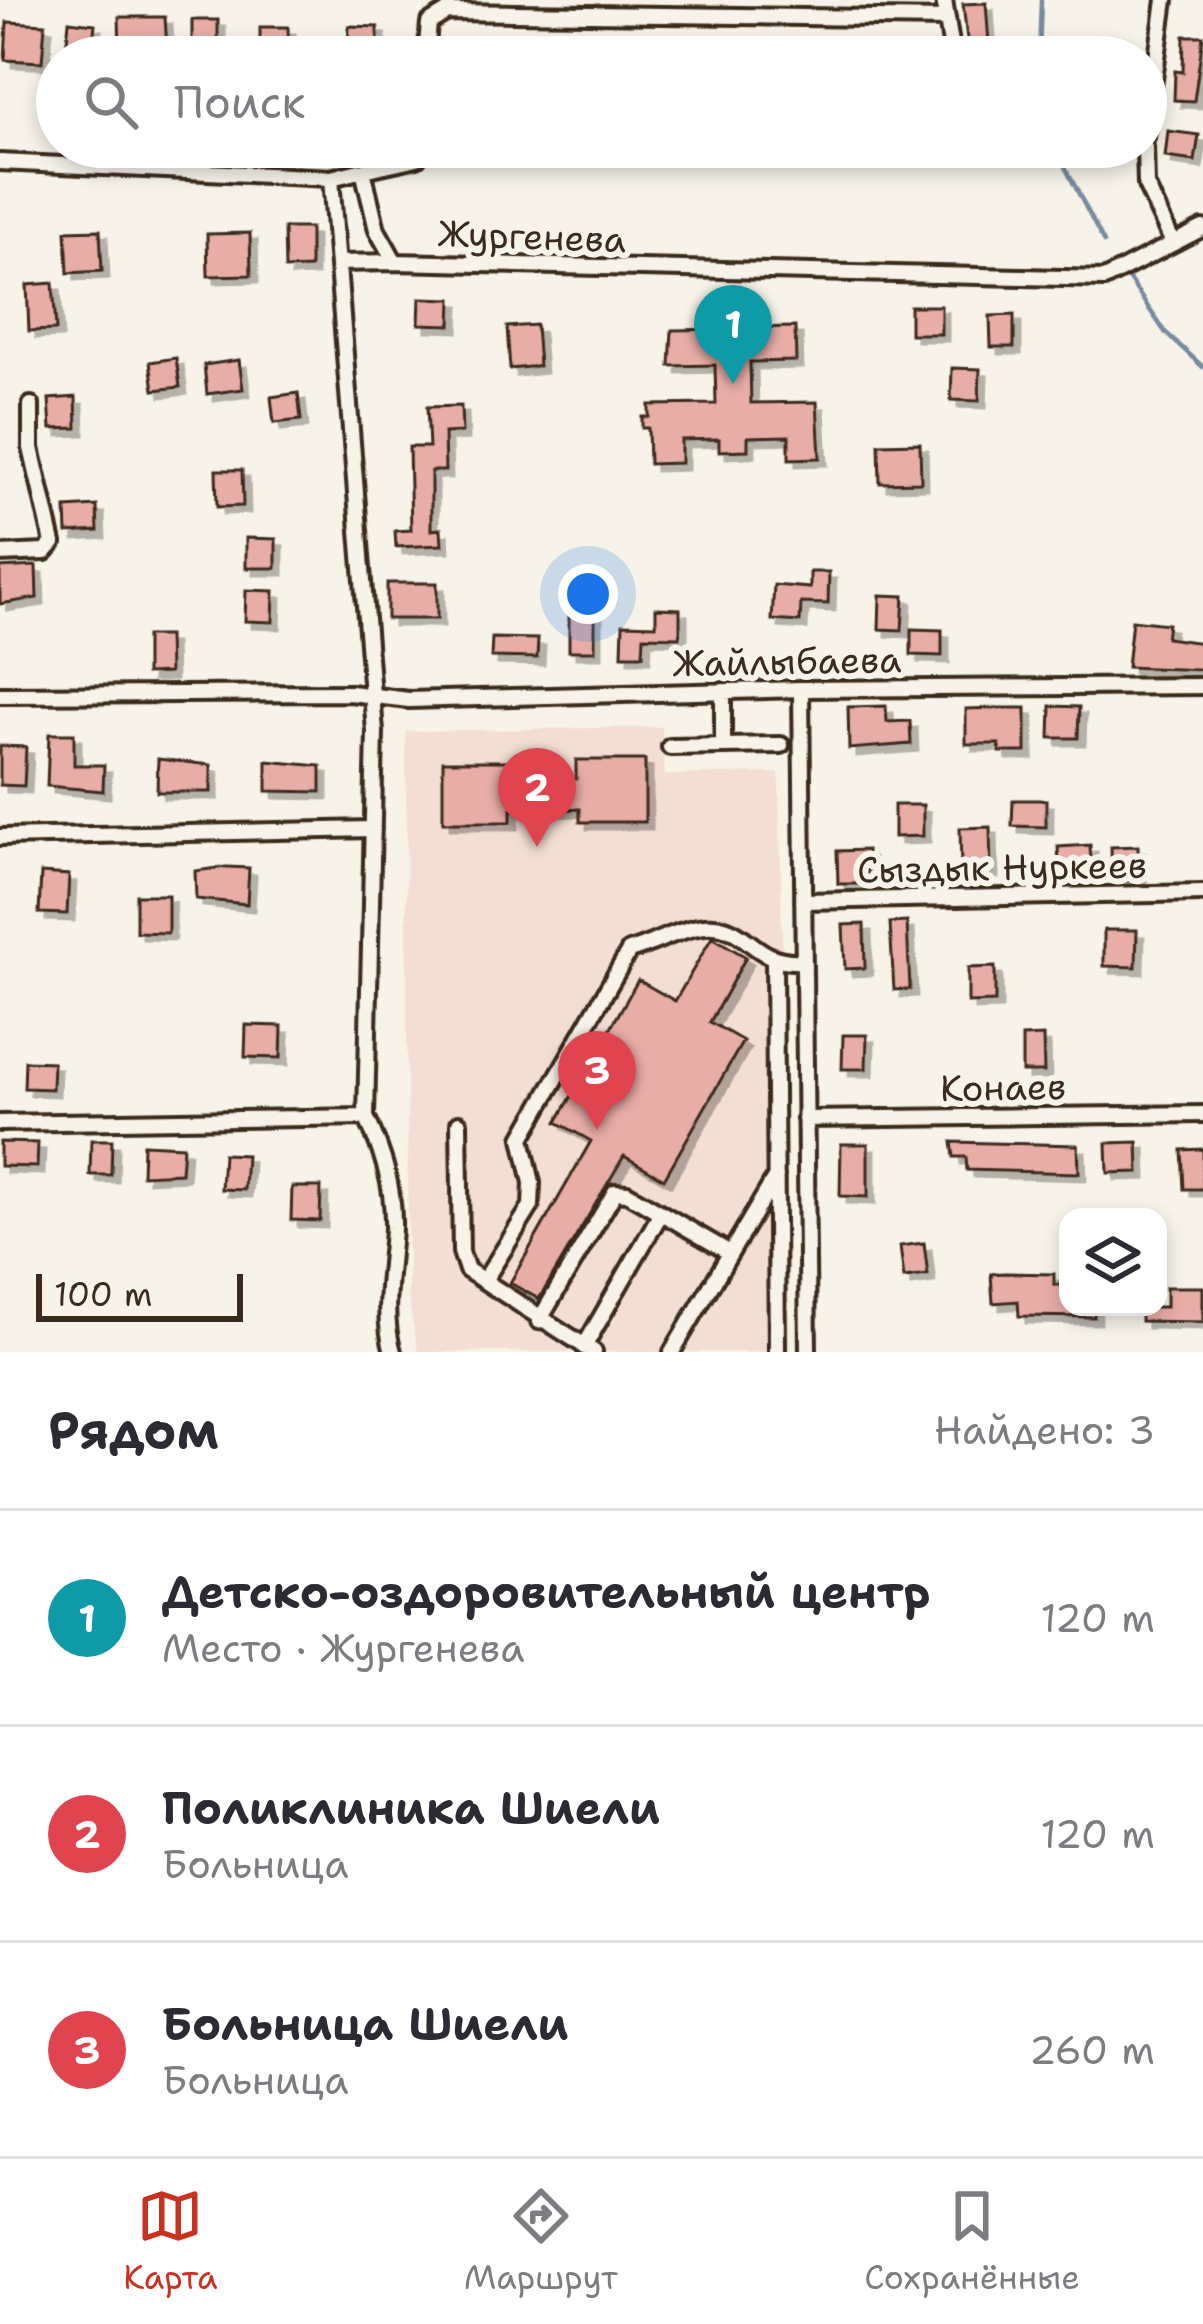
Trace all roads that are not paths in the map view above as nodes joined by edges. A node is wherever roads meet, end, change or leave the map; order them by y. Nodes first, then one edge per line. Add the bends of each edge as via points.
1 (944, 0) edge
2 (1165, 0) edge
3 (947, 20) junction
4 (428, 36) edge
5 (950, 36) edge
6 (1160, 36) edge
7 (0, 163) edge
8 (36, 165) edge
9 (110, 168) edge
10 (372, 168) edge
11 (1146, 168) edge
12 (363, 170) junction
13 (331, 178) junction
14 (1203, 228) edge
15 (1173, 243) junction
16 (395, 262) junction
17 (338, 263) junction
18 (31, 405) dead end
19 (0, 554) edge
20 (1203, 686) edge
21 (801, 689) junction
22 (723, 692) junction
23 (0, 695) edge
24 (373, 695) junction
25 (781, 745) dead end
26 (723, 746) junction
27 (670, 747) dead end
28 (374, 829) junction
29 (0, 837) edge
30 (1203, 893) edge
31 (803, 901) junction
32 (802, 961) junction
33 (774, 962) junction
34 (1203, 1114) edge
35 (366, 1117) junction
36 (805, 1119) junction
37 (0, 1123) edge
38 (459, 1123) dead end
39 (776, 1175) junction
40 (661, 1213) junction
41 (730, 1253) junction
42 (484, 1281) junction
43 (539, 1321) junction
44 (589, 1349) edge
45 (393, 1352) edge
46 (672, 1352) edge
47 (777, 1352) edge
48 (808, 1352) edge

1 - 3 street
2 - 6 street
3 - 4 street via 447,12 429,23
3 - 5 street
7 - 8 street
9 - 13 street
10 - 12 street
11 - 15 street
12 - 13 street
12 - 16 street, Жургенева via 376,230
13 - 17 street
14 - 15 street, Жургенева
15 - 16 street, Жургенева via 1104,279
16 - 17 street
17 - 24 street
18 - 19 street via 31,448 53,543 45,552
20 - 21 street, Жайлыбаева
21 - 22 street, Жайлыбаева
21 - 31 street
22 - 24 street, Жайлыбаева
22 - 26 street
23 - 24 street, Жайлыбаева
24 - 28 street
25 - 26 street
26 - 27 street
28 - 29 street
28 - 35 street
30 - 31 street, Сыздык Нуркеев
31 - 32 street
32 - 33 street
32 - 36 street
33 - 39 street
33 - 42 street via 711,925 629,951 522,1138 531,1206
34 - 36 street, Конаев
35 - 37 street
35 - 45 street via 386,1158
36 - 48 street
38 - 42 street via 461,1252 467,1270
39 - 41 street
39 - 47 street
40 - 41 street
40 - 43 street via 615,1192
40 - 44 street
41 - 46 street
42 - 43 street
43 - 44 street

